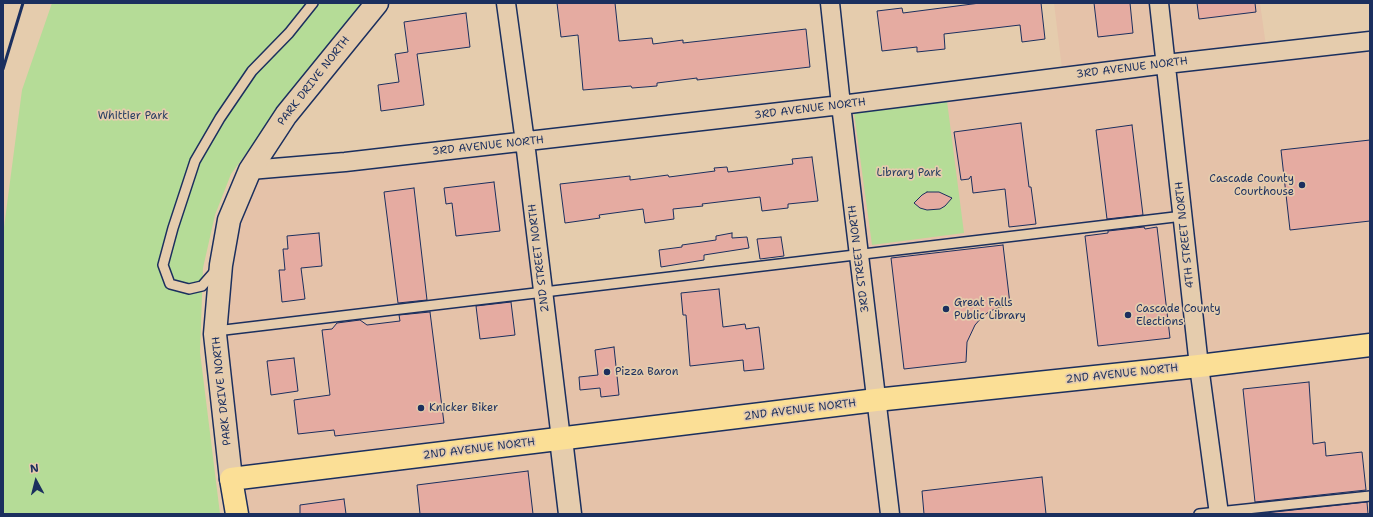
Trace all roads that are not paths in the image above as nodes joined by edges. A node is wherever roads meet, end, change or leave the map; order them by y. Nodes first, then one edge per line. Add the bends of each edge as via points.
1 (313, 3) edge
2 (377, 3) edge
3 (506, 3) edge
4 (830, 3) edge
5 (1159, 3) edge
6 (1370, 41) edge
7 (1166, 64) junction
8 (841, 105) junction
9 (525, 142) junction
10 (250, 170) junction
11 (1183, 216) junction
12 (858, 254) junction
13 (222, 265) junction
14 (543, 292) junction
15 (216, 331) junction
16 (1370, 344) edge
17 (1199, 366) junction
18 (876, 400) junction
19 (562, 439) junction
20 (231, 479) junction
21 (1370, 496) edge
22 (1219, 513) edge
23 (236, 514) edge
24 (570, 514) edge
25 (890, 514) edge
26 (1199, 514) edge

1 - 13 lane via 289,33 252,71 195,161 163,265 170,284 189,289 202,286
2 - 10 street, PARK DRIVE NORTH via 286,115
3 - 9 street, 2ND STREET NORTH
4 - 8 street, 3RD STREET NORTH
5 - 7 street, 4TH STREET NORTH
6 - 7 street, 3RD AVENUE NORTH
7 - 8 street, 3RD AVENUE NORTH
7 - 11 street, 4TH STREET NORTH
8 - 9 street, 3RD AVENUE NORTH
8 - 12 street, 3RD STREET NORTH
9 - 10 street, 3RD AVENUE NORTH
9 - 14 street, 2ND STREET NORTH
10 - 13 street, PARK DRIVE NORTH via 229,220
11 - 12 lane
11 - 17 street, 4TH STREET NORTH
12 - 14 lane
12 - 18 street, 3RD STREET NORTH
13 - 15 street, PARK DRIVE NORTH
14 - 15 lane
14 - 19 street, 2ND STREET NORTH
15 - 20 street, PARK DRIVE NORTH
16 - 17 main road, 2ND AVENUE NORTH
17 - 18 main road, 2ND AVENUE NORTH
17 - 22 street, 4TH STREET NORTH
18 - 19 main road, 2ND AVENUE NORTH
18 - 25 street, 3RD STREET NORTH
19 - 20 main road, 2ND AVENUE NORTH
19 - 24 street, 2ND STREET NORTH
20 - 23 main road, PARK DRIVE NORTH
21 - 22 lane
22 - 26 lane

